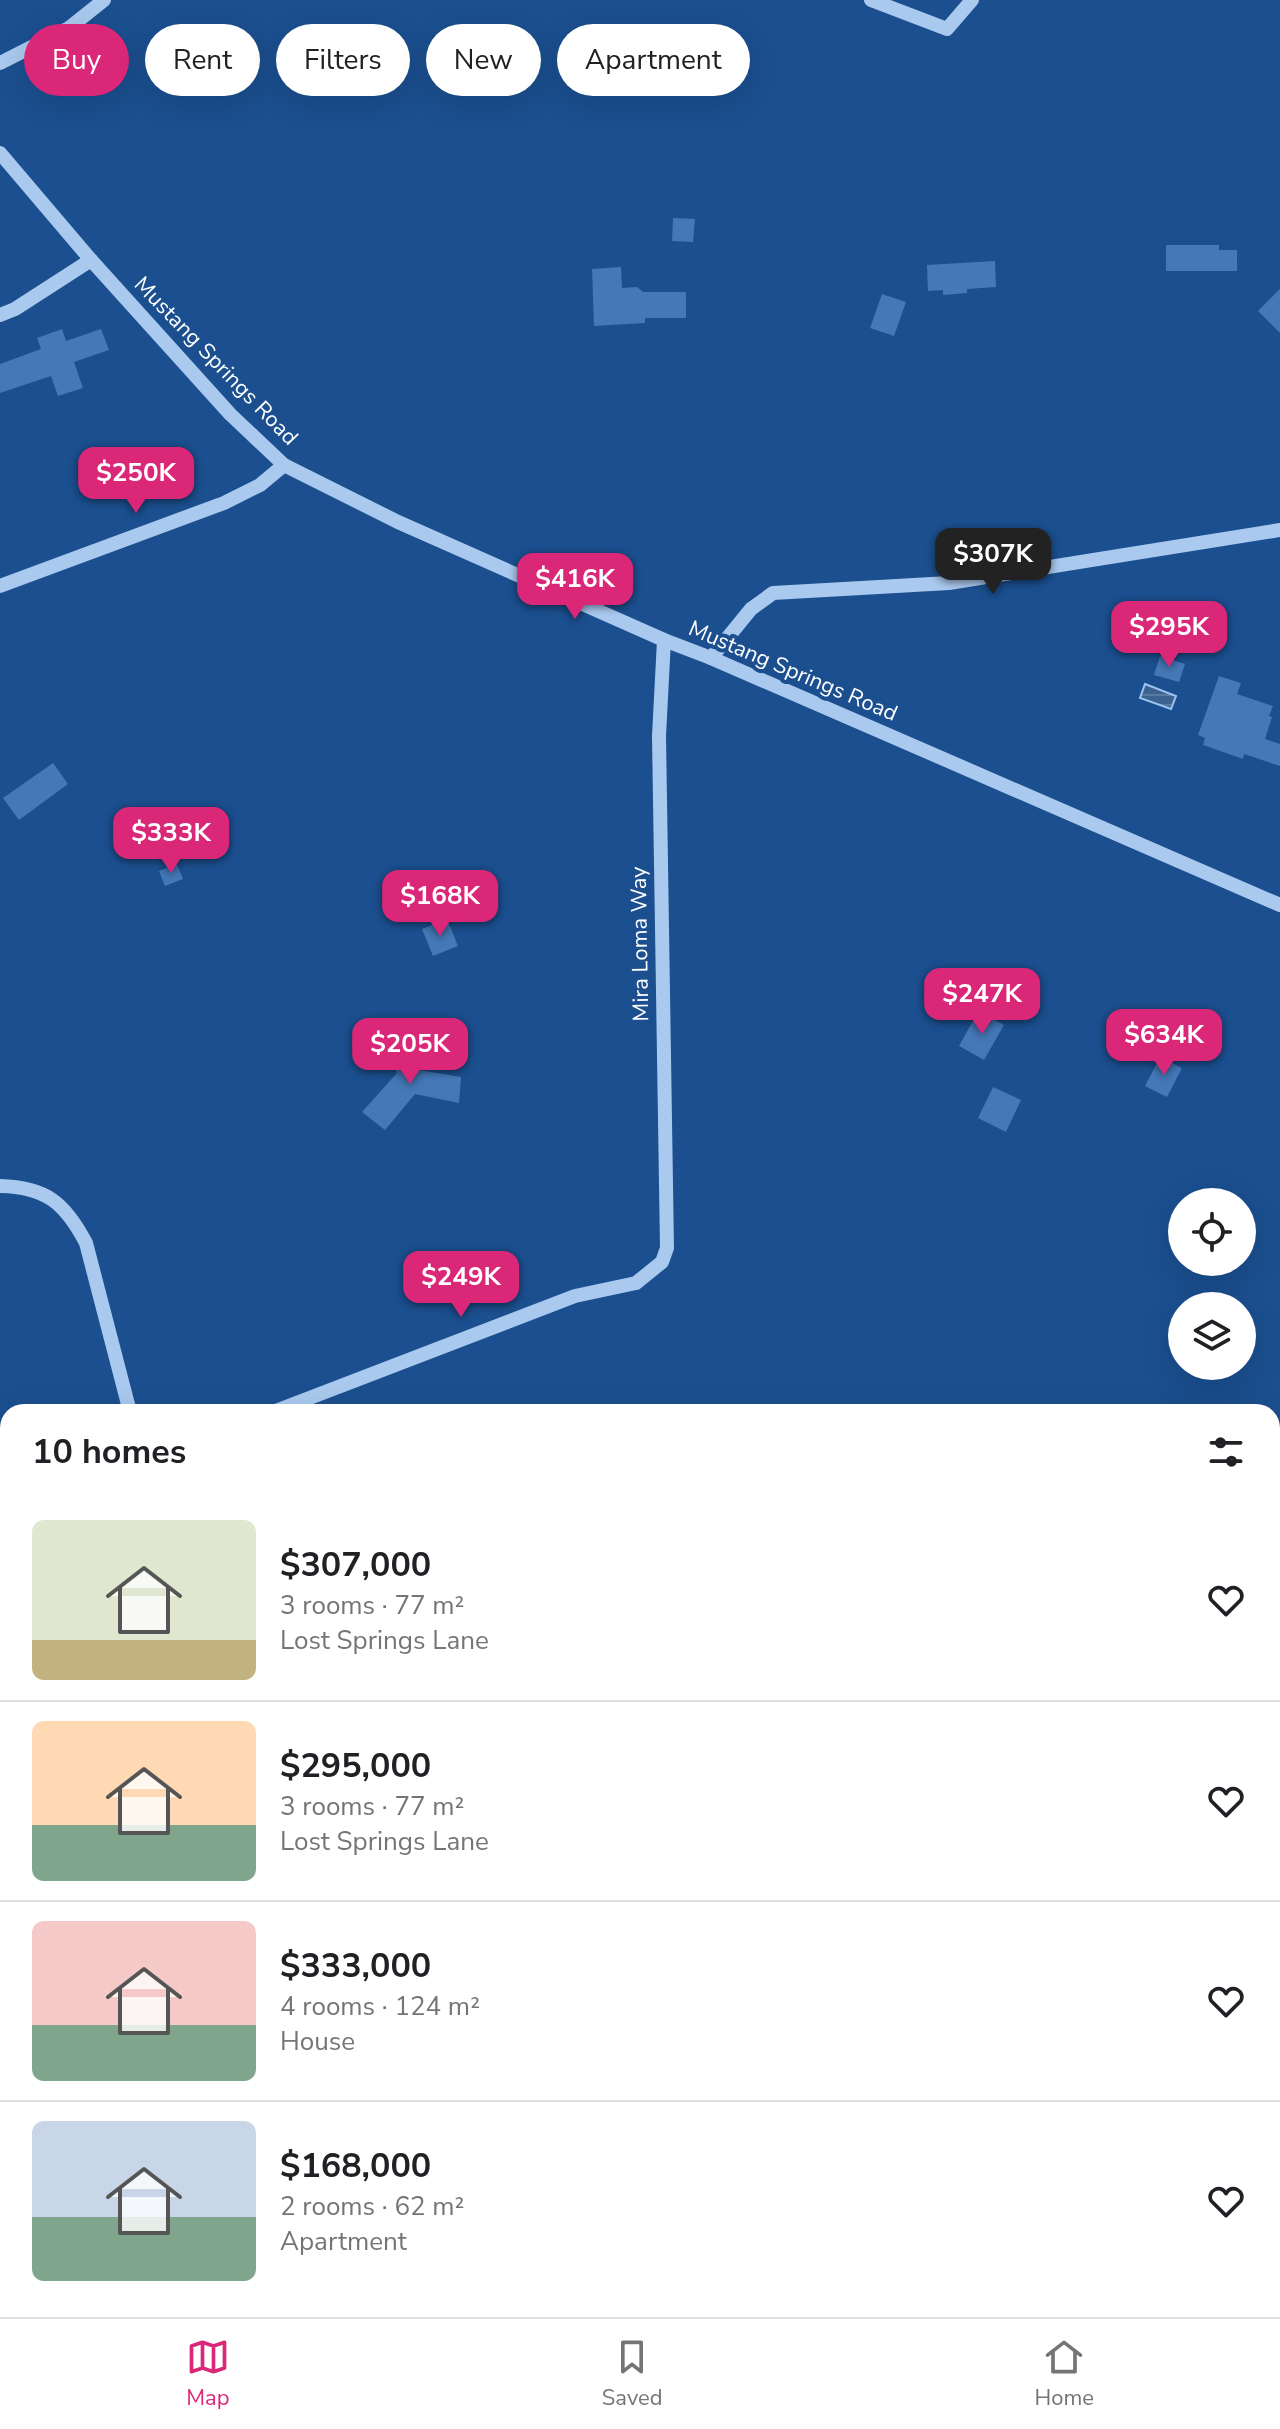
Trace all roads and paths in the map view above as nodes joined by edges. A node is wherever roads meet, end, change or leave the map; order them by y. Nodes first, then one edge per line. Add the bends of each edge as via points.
1 (104, 0) edge
2 (871, 0) edge
3 (972, 0) edge
4 (0, 63) edge
5 (0, 153) edge
6 (91, 260) junction
7 (0, 315) edge
8 (284, 465) junction
9 (1280, 530) edge
10 (0, 586) edge
11 (664, 640) junction
12 (711, 658) junction
13 (1280, 905) edge
14 (0, 1186) edge
15 (128, 1404) edge
16 (294, 1404) edge

1 - 4 street via 69,28
2 - 3 street via 947,29
5 - 6 street, Mustang Springs Road
6 - 7 street
6 - 8 street, Mustang Springs Road via 230,414
8 - 10 street via 260,485 224,503
8 - 11 street, Mustang Springs Road via 398,522
9 - 12 street via 949,583 773,593 751,609
11 - 12 street, Mustang Springs Road
11 - 16 street, Mira Loma Way via 659,736 667,1248 662,1262 636,1283 575,1296
12 - 13 street, Mustang Springs Road
14 - 15 street via 42,1193 74,1221 86,1243

